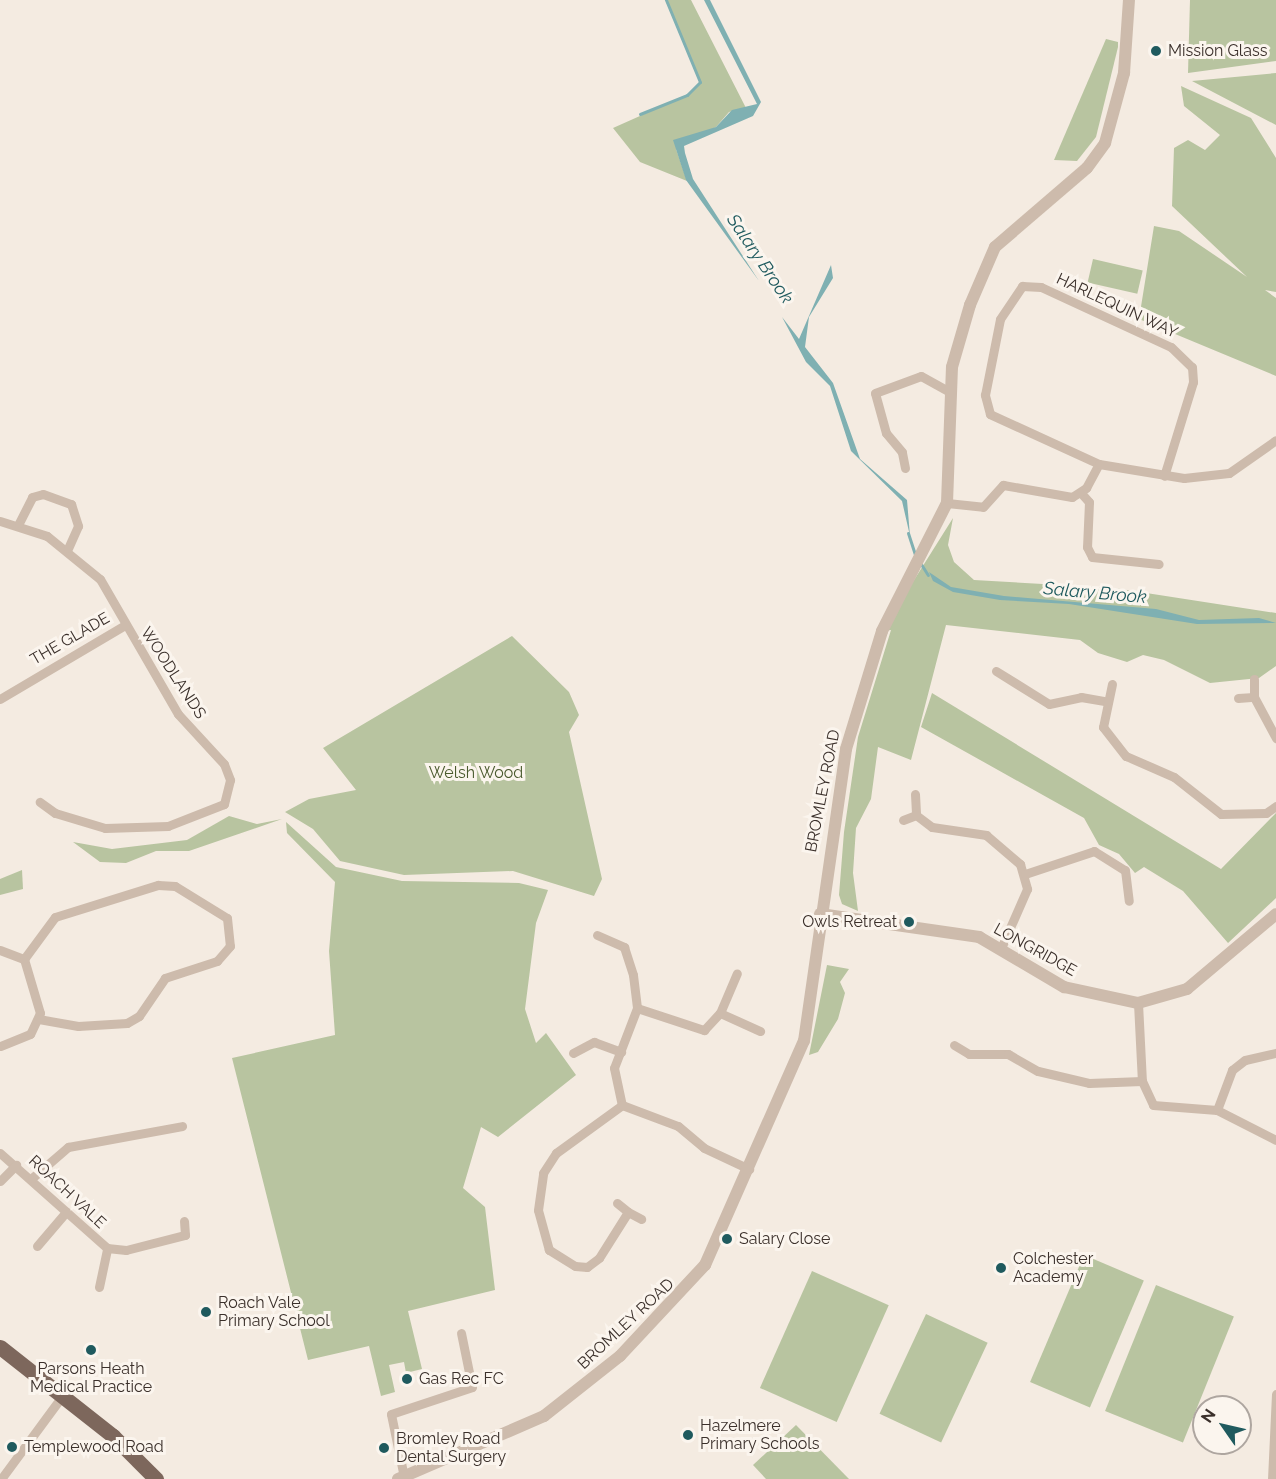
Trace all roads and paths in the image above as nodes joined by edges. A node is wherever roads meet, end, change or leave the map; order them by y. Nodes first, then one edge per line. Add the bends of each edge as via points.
1 (1129, 0) edge
2 (950, 392) junction
3 (1276, 440) edge
4 (1099, 464) junction
5 (905, 468) dead end
6 (1164, 476) junction
7 (1081, 493) junction
8 (947, 503) junction
9 (0, 521) edge
10 (19, 524) junction
11 (68, 548) junction
12 (1159, 564) dead end
13 (125, 626) junction
14 (996, 671) dead end
15 (1254, 679) dead end
16 (1112, 684) dead end
17 (1254, 697) junction
18 (1238, 698) dead end
19 (0, 699) edge
20 (1108, 702) junction
21 (1276, 738) edge
22 (915, 794) dead end
23 (40, 802) dead end
24 (1276, 806) edge
25 (916, 815) junction
26 (903, 820) dead end
27 (1025, 874) junction
28 (1129, 901) dead end
29 (820, 914) junction
30 (1276, 914) edge
31 (597, 935) dead end
32 (1002, 946) junction
33 (0, 950) edge
34 (24, 958) junction
35 (738, 973) dead end
36 (1138, 1003) junction
37 (637, 1008) junction
38 (720, 1013) junction
39 (39, 1019) junction
40 (760, 1031) dead end
41 (954, 1045) dead end
42 (0, 1046) edge
43 (621, 1052) junction
44 (573, 1053) dead end
45 (1276, 1053) edge
46 (1142, 1081) junction
47 (622, 1105) junction
48 (1217, 1110) junction
49 (182, 1126) dead end
50 (1276, 1140) edge
51 (0, 1153) edge
52 (16, 1165) junction
53 (749, 1169) junction
54 (32, 1178) junction
55 (0, 1180) edge
56 (617, 1203) dead end
57 (66, 1212) junction
58 (628, 1212) junction
59 (641, 1219) dead end
60 (184, 1221) dead end
61 (196, 1231) dead end
62 (185, 1235) junction
63 (38, 1246) dead end
64 (107, 1248) junction
65 (99, 1287) dead end
66 (461, 1333) dead end
67 (0, 1347) edge
68 (1276, 1394) edge
69 (63, 1395) junction
70 (428, 1473) edge
71 (149, 1476) edge
72 (1, 1478) edge
73 (401, 1478) edge
74 (1272, 1479) edge

1 - 2 street, BROMLEY ROAD via 1124,73 1105,143 1087,168 1009,232 989,256 958,343
2 - 5 street via 921,376 875,393 886,433 902,452
2 - 8 street, BROMLEY ROAD
3 - 6 street via 1229,473
4 - 6 street
4 - 6 street, HARLEQUIN WAY via 990,414 985,395 1000,320 1022,286 1041,287 1171,347 1192,367 1193,382
4 - 7 street
7 - 8 street via 1062,497 1003,485 983,507
7 - 12 street via 1089,502 1087,547 1092,557
8 - 29 street, BROMLEY ROAD via 934,537 894,604 868,674 834,805
9 - 10 street, WOODLANDS
10 - 11 street, WOODLANDS
10 - 11 street via 32,497 43,494 71,504 78,526
11 - 13 street, WOODLANDS via 100,579
13 - 19 street, THE GLADE
13 - 23 street, WOODLANDS via 178,714 224,764 229,793 224,804 199,818 132,829 70,819
14 - 20 street via 1049,704 1081,697
15 - 17 street
16 - 20 street
17 - 18 street
17 - 21 street
20 - 24 street via 1103,727 1126,756 1174,777 1221,814 1266,813
22 - 25 street
25 - 26 street
25 - 27 street via 932,827 986,835 1010,851
27 - 28 street via 1094,851 1125,870
27 - 32 street via 1021,907
29 - 32 street, LONGRIDGE via 964,934
29 - 53 street, BROMLEY ROAD via 804,1041
30 - 36 street, LONGRIDGE via 1187,989
31 - 37 street via 624,947
32 - 36 street, LONGRIDGE via 1064,987
33 - 34 street
34 - 39 street via 40,998
34 - 39 street via 55,917 158,885 175,886 227,918 230,946 217,961 165,978 139,1016 127,1023 78,1026
35 - 38 street
36 - 46 street
37 - 38 street via 704,1030
37 - 43 street
38 - 40 street
39 - 42 street via 21,1041
41 - 46 street via 969,1054 1008,1054 1038,1071 1089,1083
43 - 44 street via 594,1042
43 - 47 street via 614,1068
45 - 48 street via 1245,1060 1232,1070
46 - 48 street via 1147,1098 1161,1109
47 - 53 street via 678,1126 704,1148
47 - 58 street via 549,1161 538,1187 538,1210 549,1250 575,1266 586,1267 599,1258
48 - 50 street
49 - 54 street via 68,1147
51 - 52 street, ROACH VALE
52 - 54 street, ROACH VALE
52 - 55 street
53 - 70 street, BROMLEY ROAD via 697,1278 620,1356 544,1416
54 - 57 street, ROACH VALE
56 - 58 street
57 - 63 street
57 - 64 street, ROACH VALE
58 - 59 street
60 - 62 street
61 - 62 street, ROACH VALE
62 - 64 street, ROACH VALE via 126,1250
64 - 65 street
66 - 73 street via 472,1387 391,1414
67 - 69 main road
68 - 74 street
69 - 71 main road
69 - 72 street
70 - 73 street, BROMLEY ROAD

